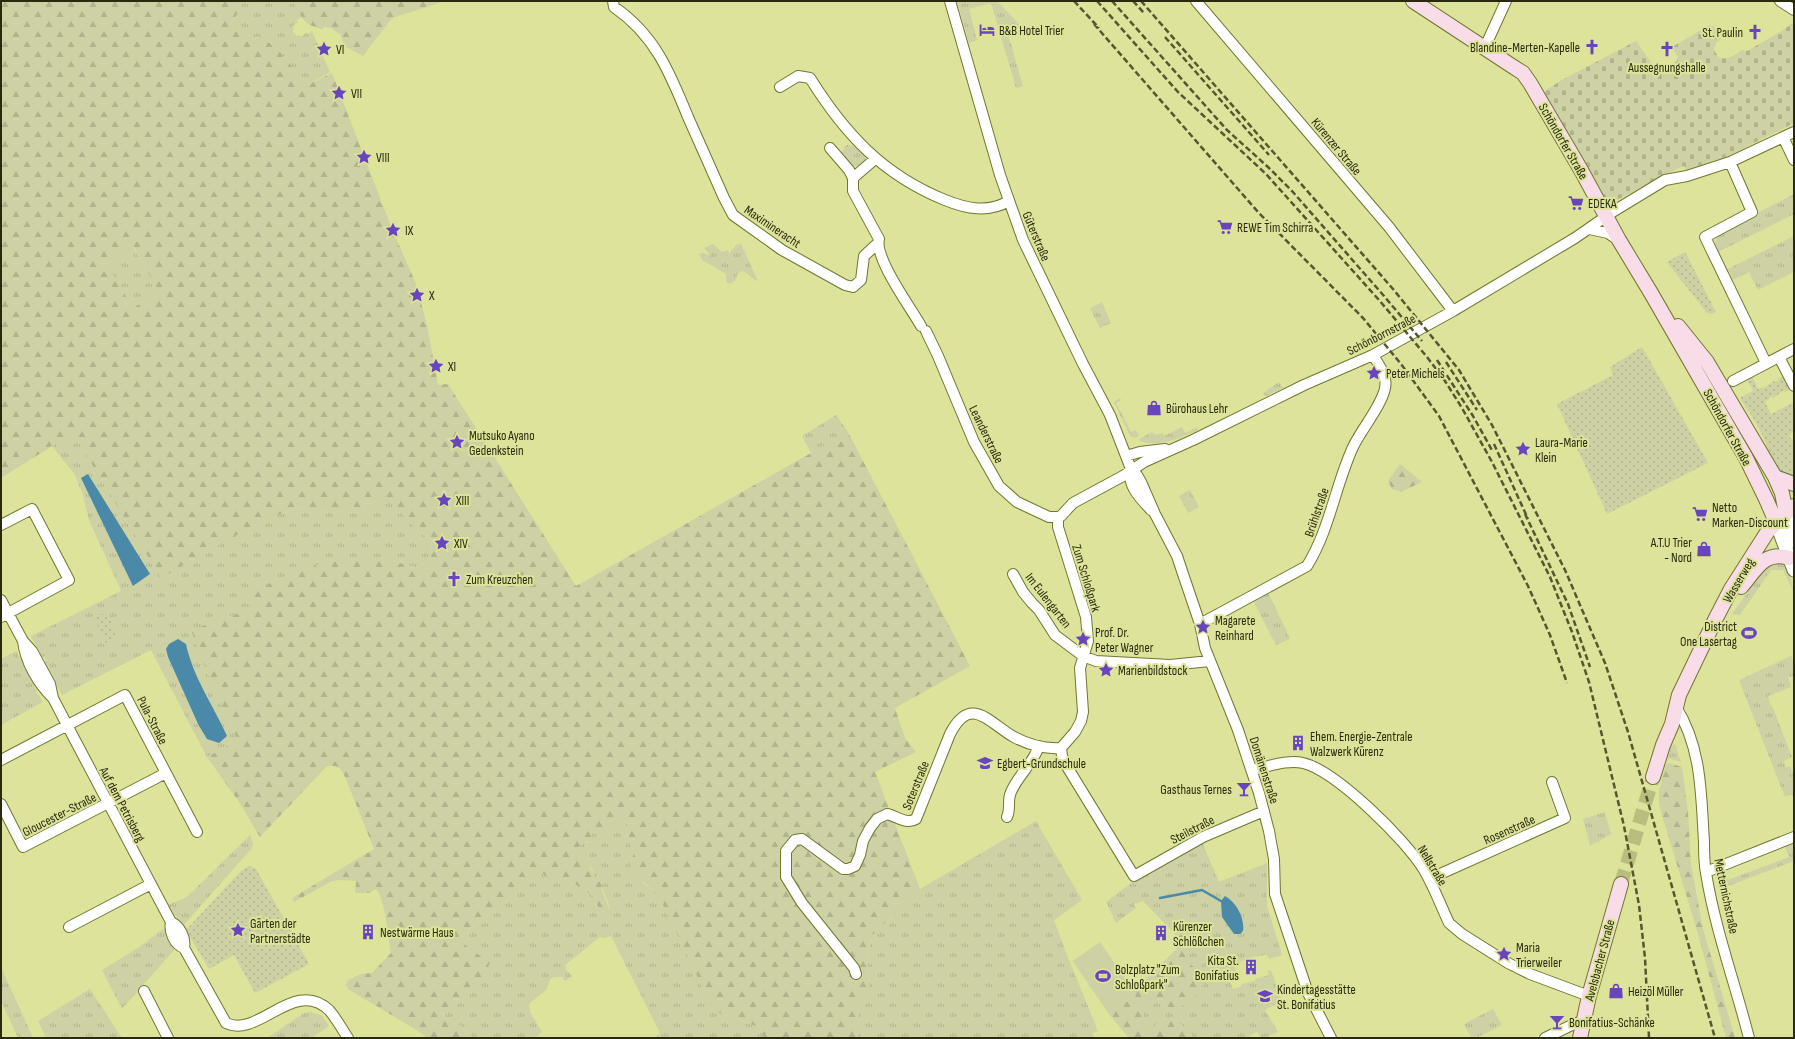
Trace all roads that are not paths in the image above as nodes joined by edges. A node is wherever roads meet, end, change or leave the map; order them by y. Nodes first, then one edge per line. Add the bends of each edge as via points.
1 (613, 1) edge
2 (950, 1) edge
3 (1196, 1) edge
4 (1413, 1) edge
5 (1506, 1) edge
6 (1780, 1) edge
7 (1794, 10) edge
8 (1485, 47) junction
9 (780, 88) dead end
10 (1794, 132) edge
11 (1783, 137) junction
12 (830, 148) dead end
13 (875, 159) junction
14 (1794, 160) edge
15 (1730, 162) junction
16 (853, 178) junction
17 (1009, 201) junction
18 (1606, 217) junction
19 (1589, 229) junction
20 (1619, 240) junction
21 (878, 244) junction
22 (1652, 293) junction
23 (1453, 311) junction
24 (1794, 349) edge
25 (1373, 354) junction
26 (1779, 357) junction
27 (1707, 362) junction
28 (1766, 363) junction
29 (1694, 368) junction
30 (1733, 381) dead end
31 (1794, 386) edge
32 (1177, 447) junction
33 (1126, 456) junction
34 (1131, 470) junction
35 (1775, 477) junction
36 (1794, 484) edge
37 (1785, 514) edge
38 (1058, 517) junction
39 (1, 525) edge
40 (1794, 541) edge
41 (1792, 564) edge
42 (1013, 574) dead end
43 (1, 600) edge
44 (5, 615) edge
45 (1715, 620) junction
46 (1200, 624) junction
47 (1083, 656) junction
48 (1210, 661) junction
49 (1676, 707) junction
50 (1672, 724) junction
51 (66, 725) junction
52 (1689, 734) junction
53 (1038, 746) junction
54 (1061, 748) junction
55 (1, 760) edge
56 (1252, 770) junction
57 (166, 773) junction
58 (1653, 777) tunnel mouth
59 (1552, 782) dead end
60 (1, 804) edge
61 (108, 804) junction
62 (1264, 811) junction
63 (1007, 817) dead end
64 (197, 832) dead end
65 (1794, 837) edge
66 (1706, 872) junction
67 (1429, 879) junction
68 (151, 884) junction
69 (1621, 884) tunnel mouth
70 (69, 927) dead end
71 (856, 974) dead end
72 (144, 991) dead end
73 (1589, 996) junction
74 (1584, 1022) junction
75 (168, 1038) edge
76 (348, 1038) edge
77 (1331, 1038) edge
78 (1544, 1038) edge
79 (1580, 1038) edge
80 (1749, 1038) edge

1 - 21 street, Maximineracht via 614,7 626,15 654,46 677,88 733,215 782,250 853,287 861,280 864,256
2 - 17 street, Güterstraße
3 - 23 street, Kürenzer Straße via 1389,227
4 - 8 main road, Schöndorfer Straße
5 - 8 street
6 - 7 street
8 - 18 main road, Schöndorfer Straße via 1523,73
9 - 13 street via 798,76 810,78 842,124
10 - 11 street, Schönbornstraße
11 - 14 street
11 - 15 street, Schönbornstraße
12 - 16 street via 850,170
13 - 16 street
13 - 17 street via 924,192 955,204 992,209
15 - 18 street, Schönbornstraße via 1687,176 1665,180
15 - 28 street via 1752,212 1705,237
16 - 21 street via 853,191 879,239
17 - 33 street, Güterstraße via 1023,240 1110,414
18 - 19 street, Schönbornstraße
18 - 20 main road, Schöndorfer Straße
19 - 20 street via 1608,233
19 - 23 street, Schönbornstraße
20 - 22 main road, Schöndorfer Straße
21 - 38 street, Leanderstraße via 881,258 938,356 974,442 999,486 1017,502 1050,517
22 - 27 main road, Schöndorfer Straße
22 - 29 main road, Schöndorfer Straße
23 - 25 street, Schönbornstraße
24 - 26 street
25 - 32 street, Schönbornstraße
25 - 46 street, Brühlstraße via 1386,382 1384,394 1354,445 1344,468 1332,512 1307,566
26 - 28 street
26 - 31 street
27 - 29 main road via 1700,360
27 - 35 main road, Schöndorfer Straße
28 - 30 street
29 - 37 main road, Schöndorfer Straße via 1746,458 1766,499
32 - 33 street, Schönbornstraße
32 - 34 street, Schönbornstraße
33 - 34 street, Güterstraße
34 - 38 street via 1073,503
34 - 46 street, Domänenstraße via 1137,475 1177,556
35 - 36 main road
35 - 37 main road, Schöndorfer Straße via 1782,493
37 - 40 street
37 - 41 street
37 - 45 main road, Wasserweg via 1768,532 1731,589
38 - 47 street, Zum Schloßpark via 1058,527 1086,617 1088,641
39 - 44 street via 32,509 68,580
41 - 45 main road via 1774,555 1764,560
42 - 47 street, Im Eulengarten via 1055,634
43 - 44 street, Auf dem Petrisberg
44 - 51 street, Auf dem Petrisberg via 36,657
45 - 49 main road, Wasserweg via 1685,680
46 - 48 street, Domänenstraße
47 - 48 street via 1096,661 1170,665
47 - 54 street, Zum Schloßpark via 1080,668 1083,712 1081,721
48 - 56 street, Domänenstraße
49 - 50 main road
49 - 52 street, Metternichstraße
50 - 52 street
50 - 58 main road
51 - 55 street
51 - 57 street, Pula-Straße via 126,695
51 - 61 street, Auf dem Petrisberg
52 - 66 street, Metternichstraße via 1699,768
53 - 54 street, Soterstraße
53 - 63 street via 1032,762 1011,792
53 - 71 street, Soterstraße via 1012,736 986,716 966,716 957,721 950,734 916,819 911,822 905,821 887,814 878,819 863,841 855,866 843,869 802,838 790,845 785,859 786,877 802,903 854,968
54 - 62 street, Steilstraße via 1066,765 1134,876 1203,836
56 - 62 street, Domänenstraße
56 - 67 street, Nellstraße via 1292,762 1307,764 1325,772 1406,845
57 - 61 street
57 - 64 street, Pula-Straße
59 - 67 street, Rosenstraße via 1565,818
60 - 61 street, Gloucester-Straße via 23,847
61 - 68 street, Auf dem Petrisberg
62 - 77 street, Domänenstraße via 1274,859 1275,894 1308,993
65 - 66 street
66 - 80 street, Metternichstraße via 1714,911
67 - 73 street, Nellstraße via 1449,923 1462,934 1525,972
68 - 70 street
68 - 76 street, Auf dem Petrisberg via 171,922 170,930 173,937 184,948 226,1023 232,1029 243,1034 254,1032 298,1005 312,1003 320,1004 329,1010
69 - 73 main road, Avelsbacher Straße
72 - 75 street
73 - 74 main road, Avelsbacher Straße
74 - 78 street via 1576,1023
74 - 79 main road, Avelsbacher Straße

